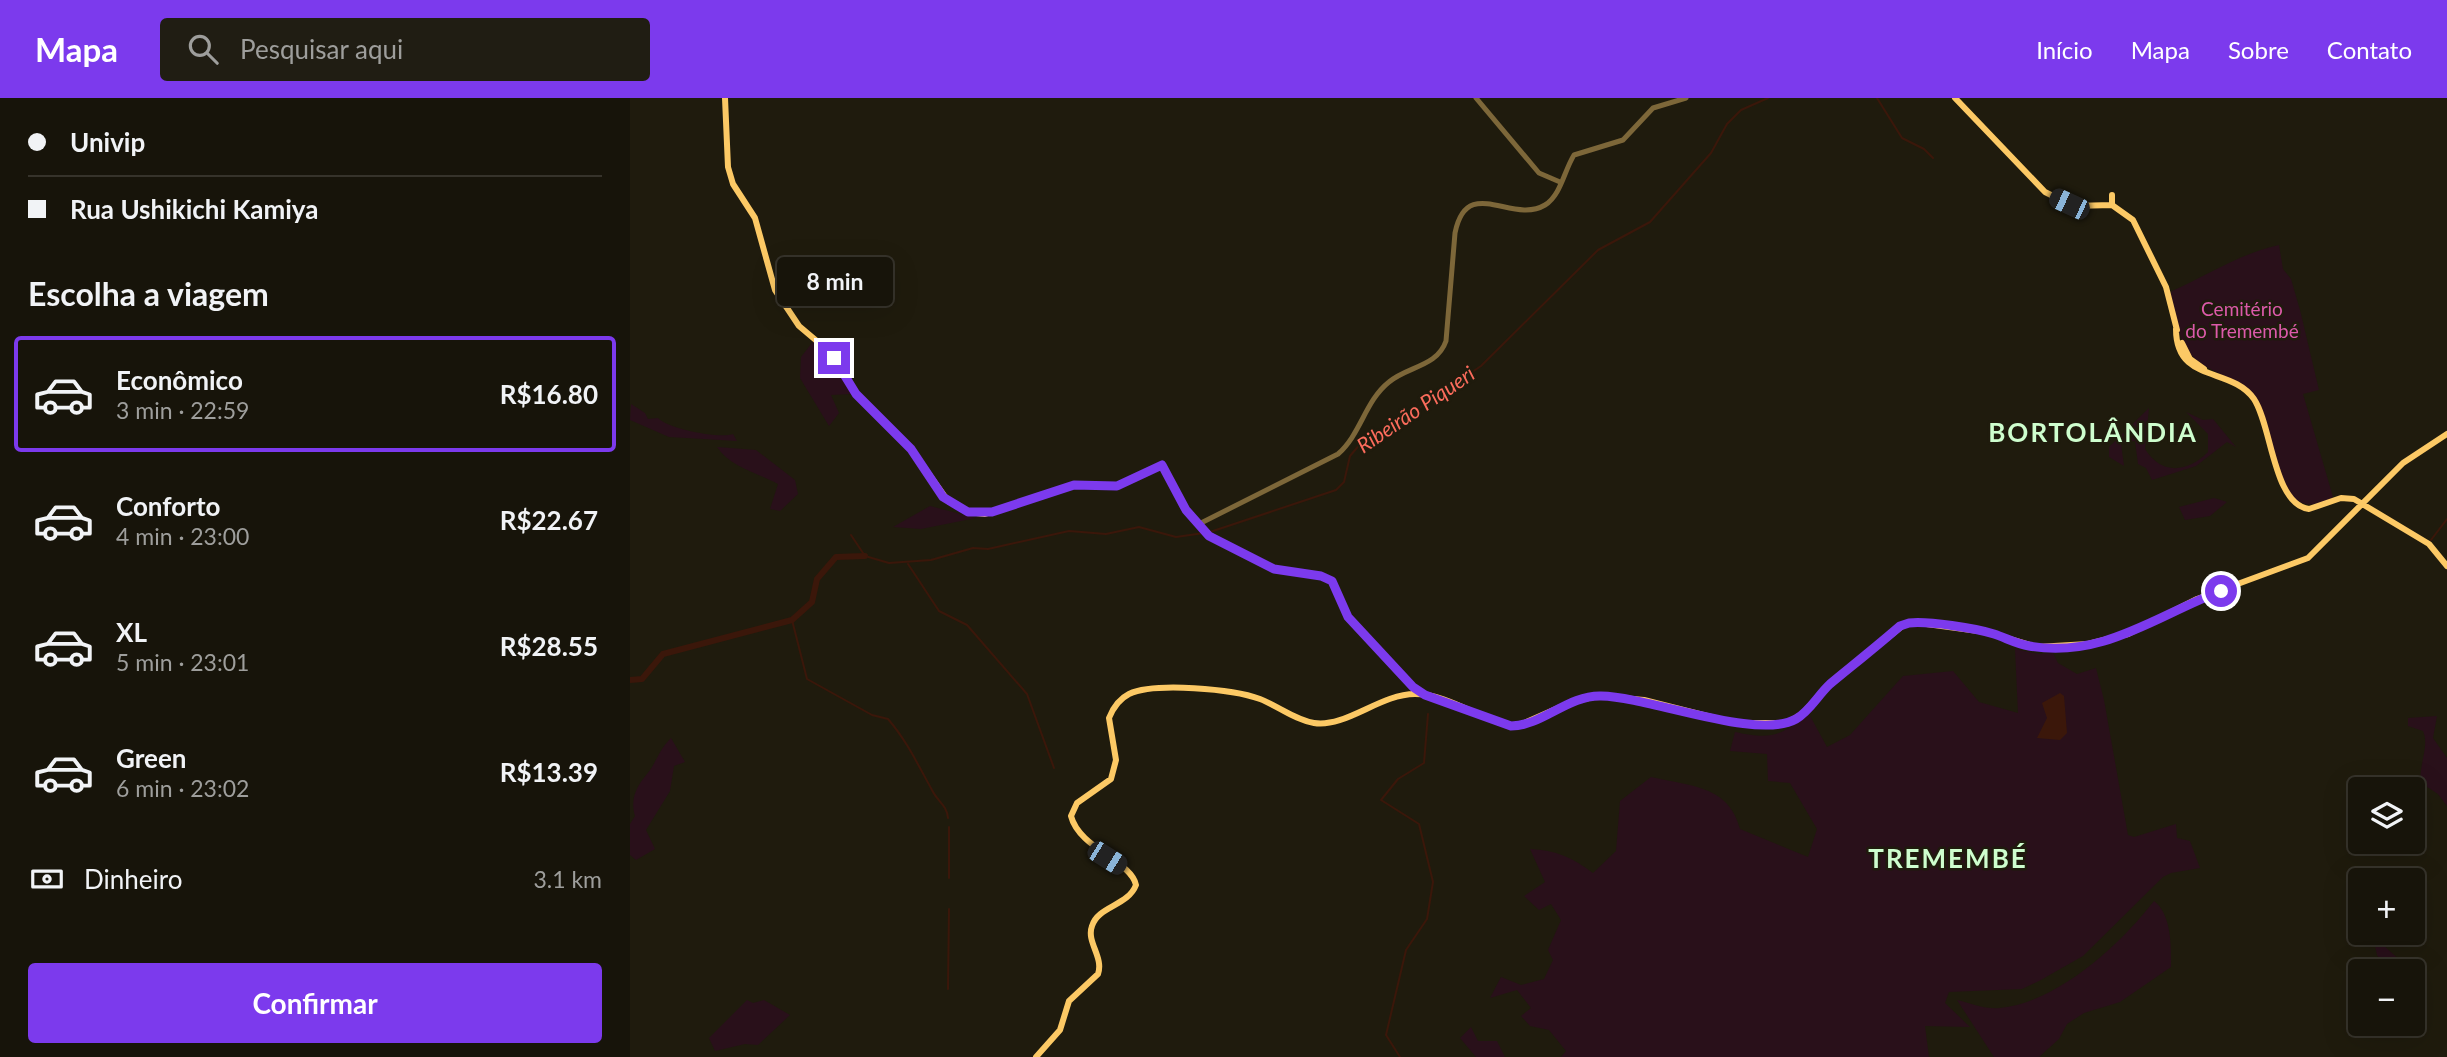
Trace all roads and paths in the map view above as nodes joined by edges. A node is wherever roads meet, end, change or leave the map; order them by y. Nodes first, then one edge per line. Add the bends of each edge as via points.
1 (725, 98) edge
2 (1476, 98) edge
3 (1686, 98) edge
4 (1955, 98) edge
5 (1560, 182) junction
6 (2112, 205) junction
7 (2085, 206) junction
8 (2447, 435) edge
9 (2364, 504) junction
10 (1200, 528) junction
11 (2447, 566) edge
12 (1412, 690) junction
13 (1036, 1057) edge

1 - 10 main road via 728,167 733,184 755,218 775,290 799,326 831,353 856,394 911,449 948,502 985,514 1074,485 1117,486 1162,465
2 - 5 street via 1539,173
3 - 5 street via 1653,108 1626,139 1574,155
4 - 7 main road via 2038,187 2069,204
5 - 10 street via 1554,197 1539,208 1523,211 1480,203 1462,214 1455,233 1444,346 1432,360 1388,382 1347,445 1329,459
6 - 7 main road
6 - 7 main road via 2108,197
6 - 9 main road via 2138,227 2166,287 2185,360 2248,393 2259,412 2285,491 2297,505 2314,508 2345,497
8 - 9 main road via 2409,458
9 - 11 main road via 2423,540
9 - 12 main road via 2304,562 2197,599 2146,627 2099,643 2037,647 1986,632 1905,624 1831,683 1802,714 1778,725 1728,722 1644,700 1599,696 1511,726
10 - 12 main road via 1274,569 1332,581 1348,617
12 - 13 main road via 1322,723 1257,698 1208,689 1138,691 1118,702 1109,718 1116,760 1111,779 1076,805 1070,816 1081,834 1131,873 1136,886 1128,898 1094,921 1091,932 1100,961 1098,974 1069,1001 1060,1030

